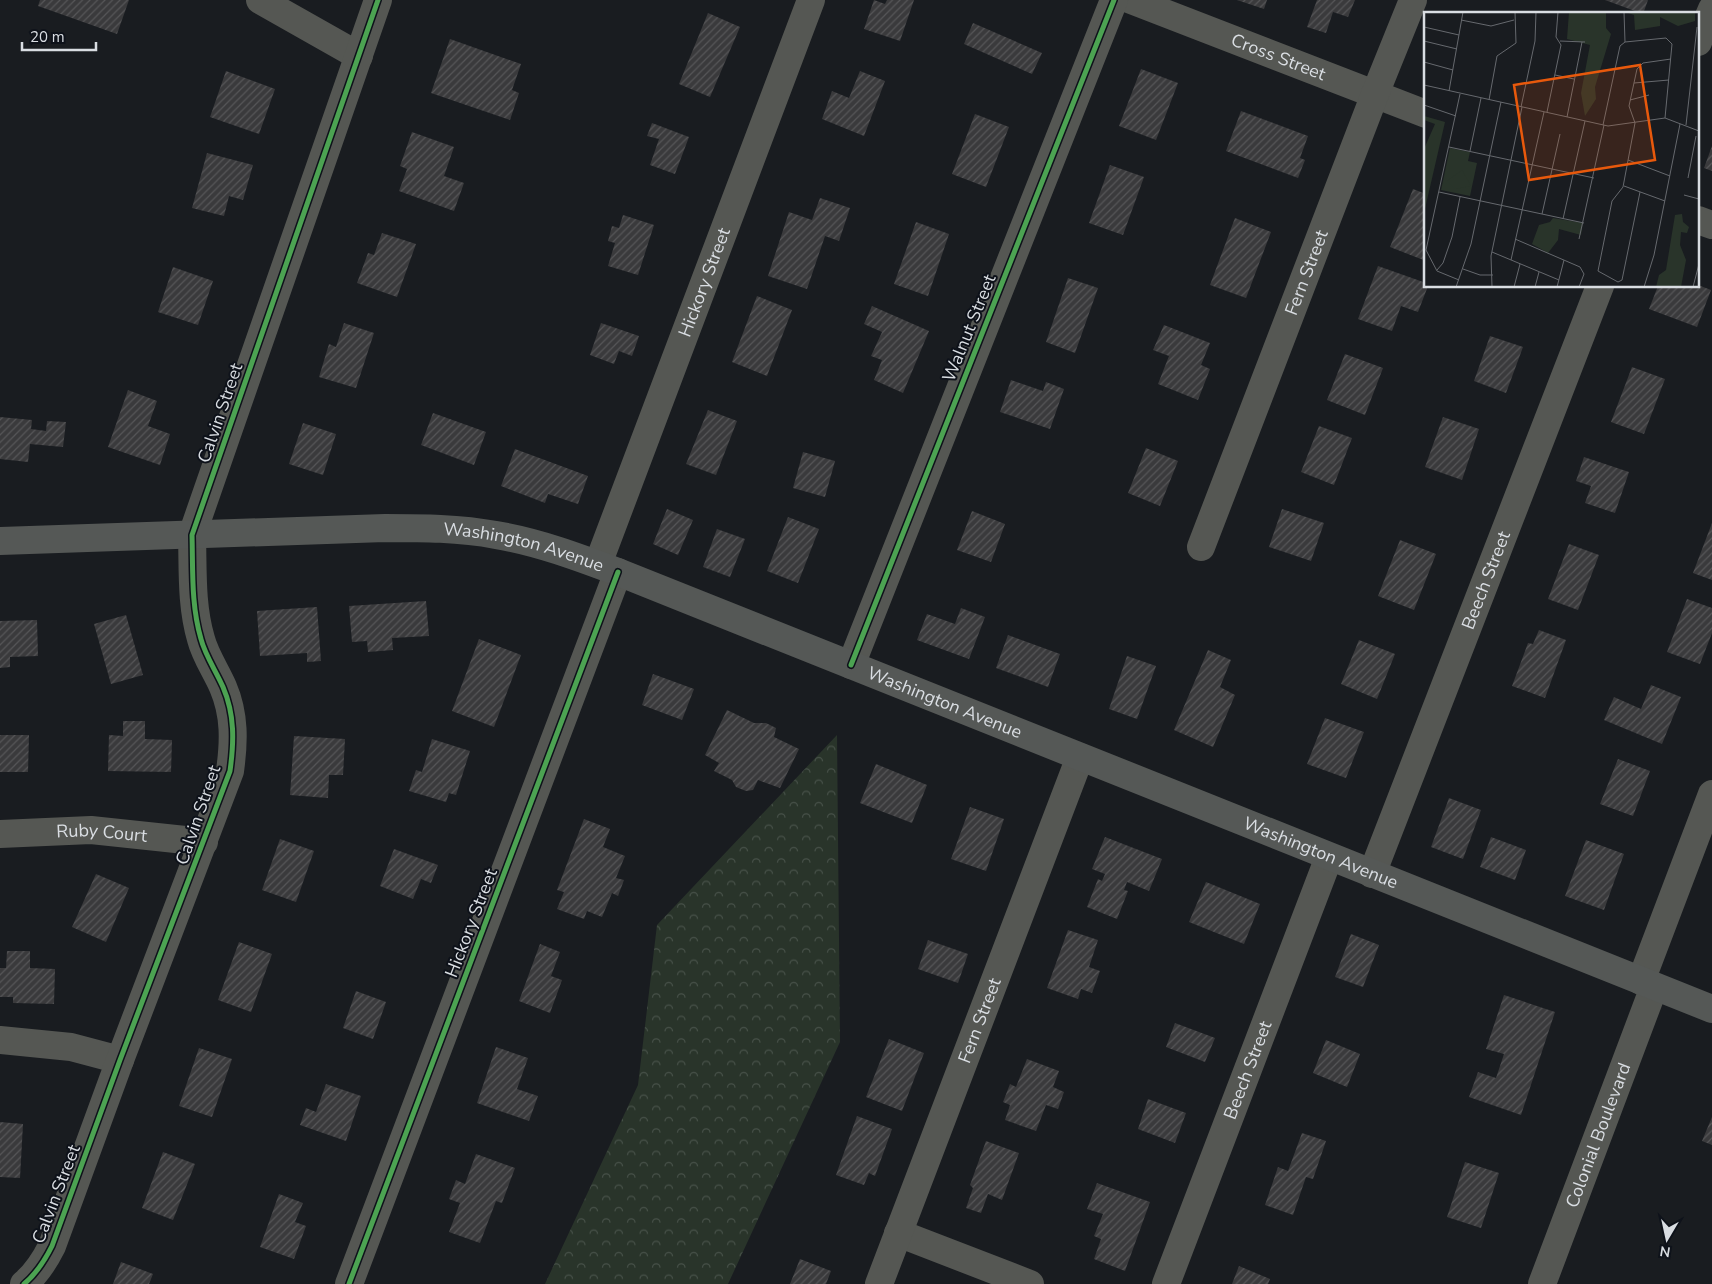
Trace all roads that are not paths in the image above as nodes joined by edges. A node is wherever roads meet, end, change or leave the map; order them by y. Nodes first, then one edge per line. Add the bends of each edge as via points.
1 (260, 0) edge
2 (378, 0) edge
3 (811, 0) edge
4 (1114, 0) edge
5 (1131, 0) edge
6 (1413, 0) edge
7 (1712, 9) edge
8 (1700, 37) edge
9 (359, 56) junction
10 (1375, 94) junction
11 (1424, 113) edge
12 (1700, 221) edge
13 (1712, 225) edge
14 (1599, 288) edge
15 (192, 535) junction
16 (0, 541) edge
17 (1201, 547) dead end
18 (608, 568) junction
19 (851, 665) junction
20 (1080, 757) junction
21 (1712, 794) edge
22 (0, 834) edge
23 (204, 842) junction
24 (1329, 857) junction
25 (1372, 874) junction
26 (1647, 984) junction
27 (1712, 1009) edge
28 (0, 1040) edge
29 (120, 1060) junction
30 (898, 1233) junction
31 (24, 1284) edge
32 (349, 1284) edge
33 (879, 1284) edge
34 (1030, 1284) edge
35 (1166, 1284) edge
36 (1542, 1284) edge

1 - 9 street
2 - 9 street, Calvin Street
3 - 18 street, Hickory Street
4 - 19 street, Walnut Street
5 - 10 street, Cross Street
6 - 10 street, Fern Street
7 - 8 street
9 - 15 street, Calvin Street
10 - 11 street, Cross Street
10 - 17 street, Fern Street
12 - 13 street
14 - 25 street, Beech Street
15 - 16 main road, Washington Avenue
15 - 18 main road, Washington Avenue via 436,528 496,535 555,549
15 - 23 street, Calvin Street via 194,612 201,641 224,689 234,742 230,770
18 - 19 main road, Washington Avenue
18 - 32 street, Hickory Street
19 - 20 main road, Washington Avenue
20 - 24 main road, Washington Avenue
20 - 30 street, Fern Street
21 - 26 street, Colonial Boulevard
22 - 23 street, Ruby Court via 91,830
23 - 29 street, Calvin Street
24 - 25 main road, Washington Avenue
24 - 35 street, Beech Street
25 - 26 main road, Washington Avenue
26 - 27 main road, Washington Avenue
26 - 36 street, Colonial Boulevard
28 - 29 street via 71,1047
29 - 31 street, Calvin Street via 52,1246
30 - 33 street, Fern Street
30 - 34 street

